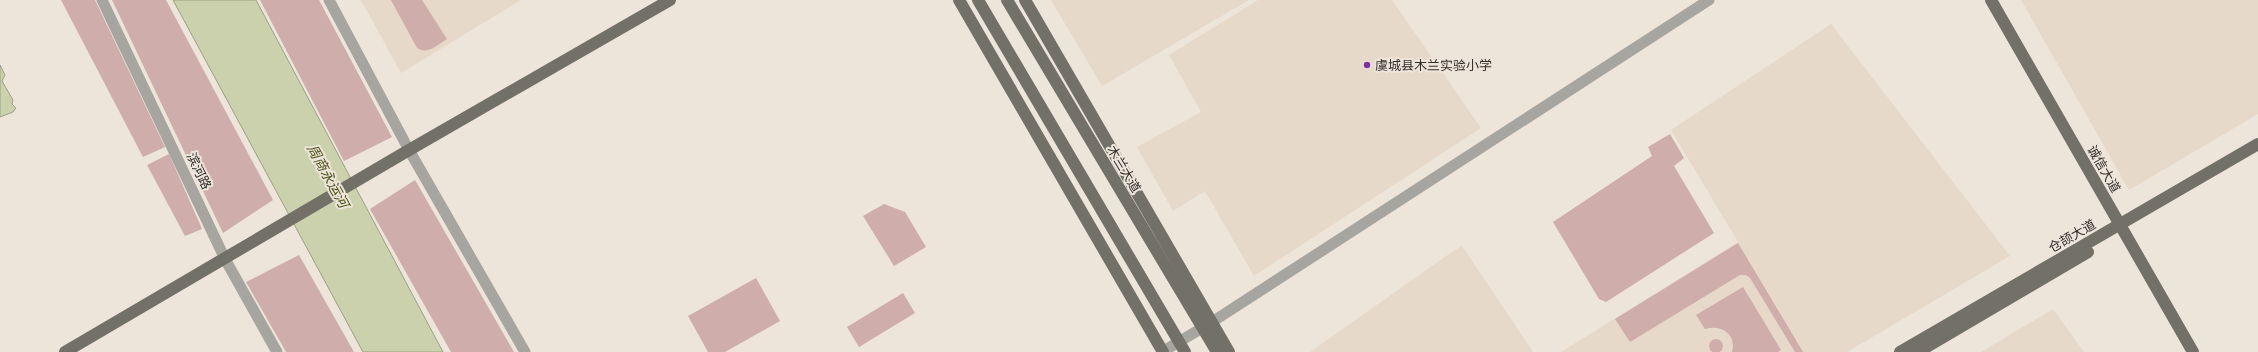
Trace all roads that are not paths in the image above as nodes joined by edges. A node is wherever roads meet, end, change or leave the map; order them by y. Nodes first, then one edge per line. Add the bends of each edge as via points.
1 (102, 0) edge
2 (329, 0) edge
3 (670, 0) edge
4 (959, 0) edge
5 (978, 0) edge
6 (1007, 0) edge
7 (1025, 0) edge
8 (1709, 0) edge
9 (1991, 0) edge
10 (2258, 144) edge
11 (409, 150) junction
12 (2258, 153) edge
13 (2122, 228) junction
14 (225, 259) junction
15 (1207, 325) junction
16 (1178, 341) junction
17 (65, 352) edge
18 (277, 352) edge
19 (525, 352) edge
20 (1162, 352) edge
21 (1185, 352) edge
22 (1217, 352) edge
23 (1230, 352) edge
24 (1900, 352) edge
25 (1918, 352) edge
26 (2193, 352) edge

1 - 14 street, 滨河路
2 - 11 street
3 - 11 main road
4 - 20 main road
5 - 16 main road
6 - 15 main road, 木兰大道
7 - 15 main road
8 - 15 street
9 - 13 main road, 诚信大道
10 - 13 main road, 仓颉大道
11 - 14 main road
11 - 19 street
12 - 13 main road, 仓颉大道
13 - 24 main road, 仓颉大道
13 - 25 main road, 仓颉大道
13 - 26 main road, 诚信大道
14 - 17 main road
14 - 18 street, 滨河路
15 - 16 street
15 - 22 main road, 木兰大道
15 - 23 main road
16 - 20 street
16 - 21 main road

